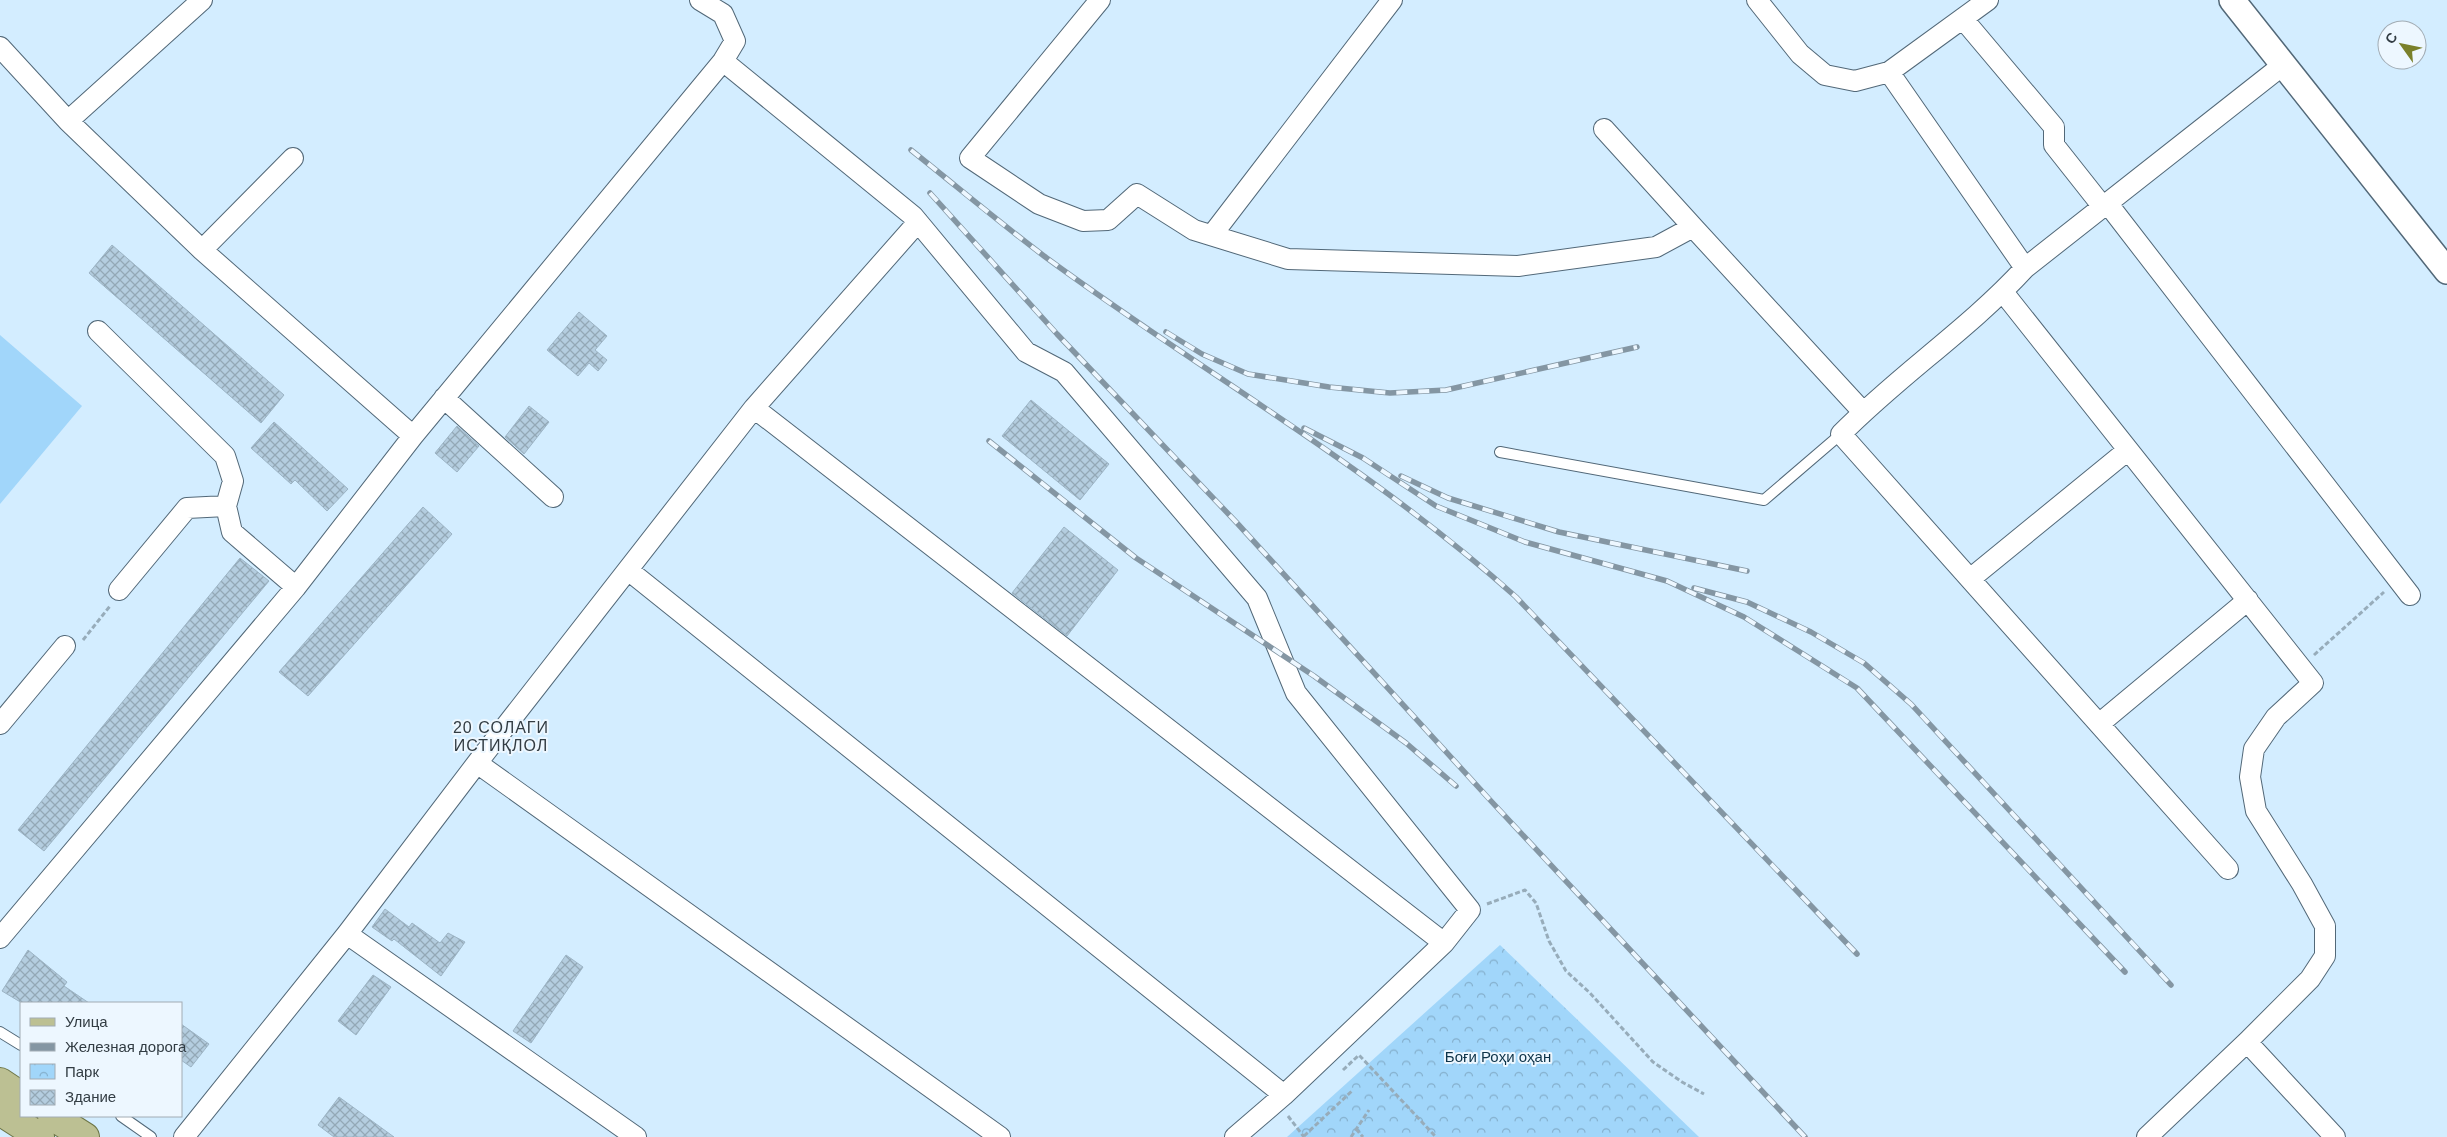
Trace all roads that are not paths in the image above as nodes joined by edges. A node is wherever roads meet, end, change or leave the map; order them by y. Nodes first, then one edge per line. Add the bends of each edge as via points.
1 (202, 0) edge
2 (700, 0) edge
3 (1100, 0) edge
4 (1392, 0) edge
5 (1757, 0) edge
6 (1988, 0) edge
7 (2232, 0) edge
8 (1962, 19) junction
9 (0, 47) edge
10 (722, 61) junction
11 (2284, 65) junction
12 (1889, 72) junction
13 (68, 121) junction
14 (1604, 129) dead end
15 (293, 158) dead end
16 (2105, 206) junction
17 (918, 222) junction
18 (1694, 227) junction
19 (1212, 235) junction
20 (202, 250) junction
21 (2025, 268) junction
22 (2447, 271) edge
23 (2003, 292) junction
24 (98, 331) dead end
25 (444, 398) junction
26 (754, 408) junction
27 (1863, 412) junction
28 (1841, 434) junction
29 (413, 436) junction
30 (2128, 450) junction
31 (1500, 452) dead end
32 (553, 497) dead end
33 (226, 506) junction
34 (628, 570) junction
35 (1970, 579) junction
36 (296, 587) junction
37 (2404, 587) road end
38 (118, 590) road end
39 (2248, 600) junction
40 (65, 646) road end
41 (0, 724) edge
42 (2099, 724) junction
43 (477, 763) junction
44 (2228, 869) dead end
45 (347, 934) junction
46 (0, 938) edge
47 (1444, 943) junction
48 (0, 1032) edge
49 (2247, 1042) junction
50 (20, 1044) edge
51 (0, 1082) edge
52 (20, 1095) edge
53 (1280, 1098) junction
54 (0, 1111) edge
55 (54, 1117) edge
56 (122, 1117) edge
57 (40, 1137) edge
58 (85, 1137) edge
59 (151, 1137) edge
60 (184, 1137) edge
61 (636, 1137) edge
62 (1000, 1137) edge
63 (1235, 1137) edge
64 (2147, 1137) edge
65 (2335, 1137) edge

1 - 13 street
2 - 10 street via 723,14 735,41
3 - 19 street via 970,158 1038,204 1083,221 1108,220 1137,194 1194,230
4 - 19 street
5 - 12 street via 1800,54 1825,75 1856,81
6 - 8 street
7 - 11 street
8 - 12 street
8 - 16 street via 2054,127 2054,145
9 - 13 street
10 - 17 street
10 - 25 street
11 - 16 street
11 - 22 street
12 - 21 street
13 - 20 street
14 - 18 street
15 - 20 street
16 - 21 street
16 - 37 street
17 - 26 street
17 - 47 street via 1026,352 1064,372 1257,598 1296,693 1470,910
18 - 19 street via 1656,246 1518,266 1288,259
18 - 27 street
20 - 29 street
21 - 23 street
23 - 27 street
23 - 30 street
24 - 33 street via 225,456 233,481
25 - 29 street
25 - 32 street
26 - 34 street
26 - 47 street
27 - 28 street
28 - 31 lane via 1764,500
28 - 35 street
29 - 36 street
30 - 35 street
30 - 39 street
33 - 36 street via 232,532
33 - 38 street via 188,508
34 - 43 street
34 - 53 street
35 - 42 street
36 - 46 street
39 - 42 street
39 - 49 street via 2313,683 2276,717 2254,749 2250,777 2256,811 2325,926 2325,956 2310,979
40 - 41 street
42 - 44 street
43 - 45 street
43 - 62 street
45 - 60 street
45 - 61 street
47 - 53 street
48 - 50 lane
49 - 64 street
49 - 65 street
51 - 52 main road
53 - 63 street
54 - 57 main road
55 - 58 main road
56 - 59 lane

